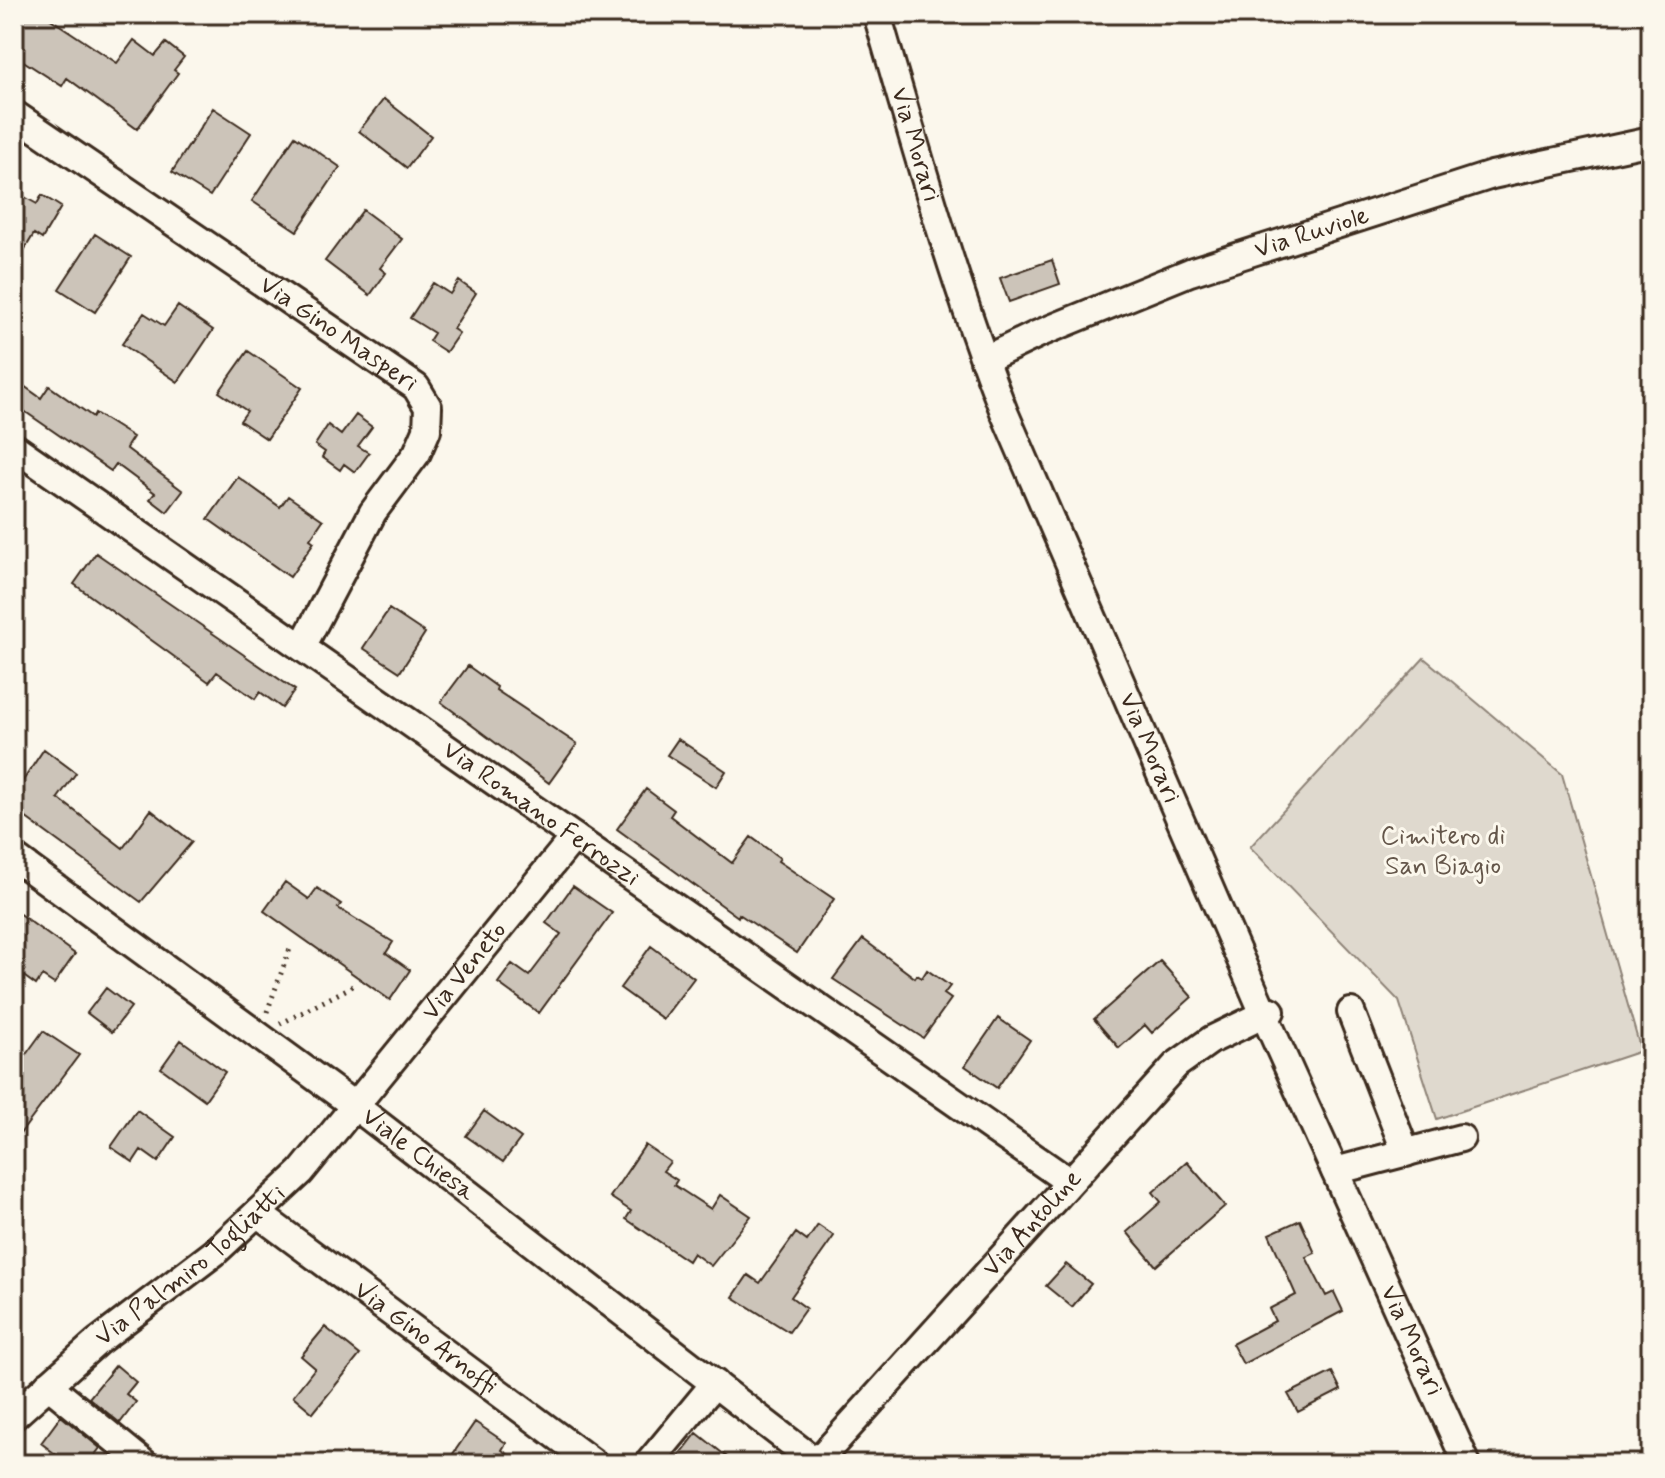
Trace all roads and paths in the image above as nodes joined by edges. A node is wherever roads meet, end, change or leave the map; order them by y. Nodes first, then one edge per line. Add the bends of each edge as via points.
1 (877, 14) edge
2 (14, 114) edge
3 (1651, 141) edge
4 (984, 360) junction
5 (14, 447) edge
6 (302, 647) junction
7 (574, 837) junction
8 (14, 857) edge
9 (291, 946) dead end
10 (353, 986) dead end
11 (1351, 1012) dead end
12 (1267, 1013) junction
13 (258, 1035) junction
14 (355, 1106) junction
15 (1461, 1138) dead end
16 (1406, 1153) junction
17 (1335, 1171) junction
18 (1068, 1181) junction
19 (257, 1213) junction
20 (715, 1383) junction
21 (48, 1385) junction
22 (14, 1416) edge
23 (815, 1463) edge
24 (145, 1464) edge
25 (595, 1464) edge
26 (648, 1464) edge
27 (1467, 1464) edge

1 - 4 street, Via Morari
2 - 6 street, Via Gino Masperi via 416,387 428,407 427,430 417,453 373,512
3 - 4 street, Via Ruviole via 1492,175 1190,272
4 - 12 street, Via Morari
5 - 6 street, Via Romano Ferrozzi
6 - 7 street, Via Romano Ferrozzi
7 - 14 street, Via Veneto
7 - 18 street, Via Romano Ferrozzi
8 - 13 street, Viale Chiesa
9 - 13 path
10 - 13 path
11 - 16 street
12 - 17 street, Via Morari
12 - 18 street, Via Antoline via 1211,1040 1176,1065
13 - 14 street, Viale Chiesa
14 - 19 street, Via Palmiro Togliatti via 301,1172
14 - 20 street, Viale Chiesa
15 - 16 street
16 - 17 street
17 - 27 street, Via Morari
18 - 23 street, Via Antoline
19 - 21 street, Via Palmiro Togliatti
19 - 25 street, Via Gino Arnoffi
20 - 23 street, Viale Chiesa
20 - 26 street
21 - 22 street, Via Palmiro Togliatti
21 - 24 street

